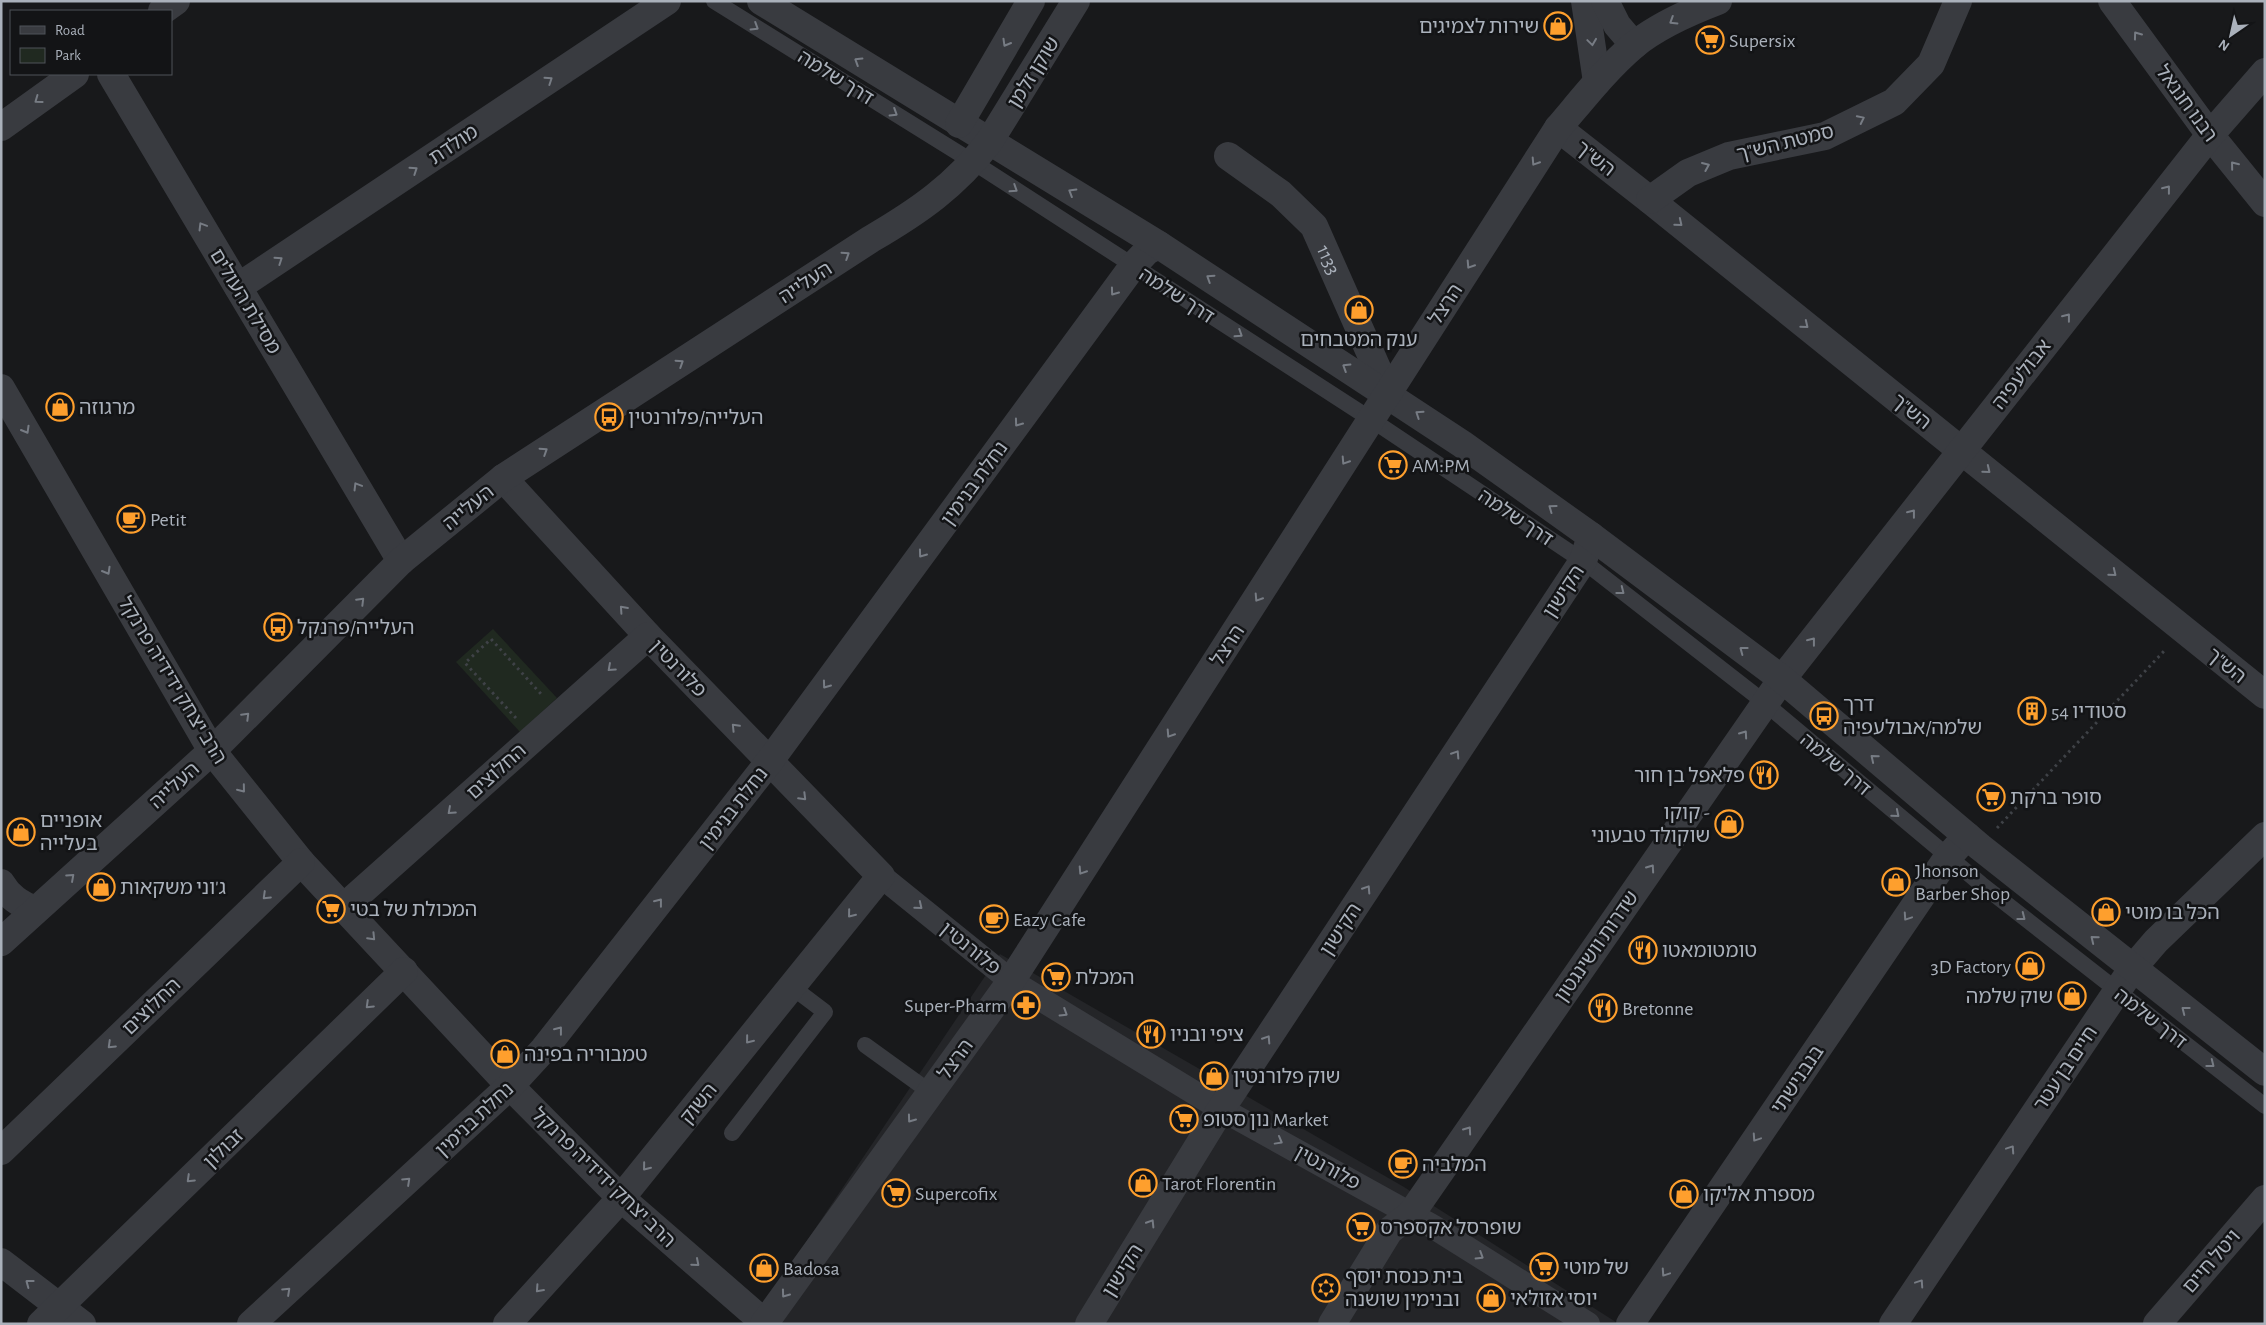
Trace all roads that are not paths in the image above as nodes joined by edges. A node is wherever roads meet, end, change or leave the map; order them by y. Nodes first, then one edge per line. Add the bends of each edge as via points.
1 (176, 1) edge
2 (667, 1) edge
3 (714, 1) edge
4 (761, 1) edge
5 (1031, 1) edge
6 (1076, 1) edge
7 (1586, 1) edge
8 (1605, 1) edge
9 (1718, 1) edge
10 (1958, 1) edge
11 (2112, 1) edge
12 (163, 10) edge
13 (1634, 45) junction
14 (2265, 72) edge
15 (74, 75) edge
16 (112, 75) edge
17 (1597, 82) junction
18 (959, 124) junction
19 (1, 127) edge
20 (1558, 128) junction
21 (2210, 135) junction
22 (981, 152) junction
23 (1228, 156) dead end
24 (1650, 200) junction
25 (2265, 203) edge
26 (1159, 245) junction
27 (1133, 266) junction
28 (238, 287) junction
29 (1, 388) edge
30 (1388, 393) junction
31 (1372, 420) junction
32 (1962, 450) junction
33 (503, 478) junction
34 (1587, 549) junction
35 (401, 560) junction
36 (648, 636) junction
37 (1782, 679) junction
38 (2265, 695) edge
39 (1764, 704) junction
40 (212, 751) junction
41 (769, 762) junction
42 (2265, 836) edge
43 (1973, 841) junction
44 (1948, 857) junction
45 (301, 862) junction
46 (881, 876) junction
47 (1, 883) edge
48 (344, 907) junction
49 (35, 910) junction
50 (1, 942) edge
51 (2132, 969) junction
52 (404, 971) junction
53 (1011, 981) junction
54 (792, 987) junction
55 (2117, 992) junction
56 (865, 1045) dead end
57 (2265, 1072) edge
58 (510, 1086) junction
59 (930, 1092) junction
60 (2265, 1106) edge
61 (1221, 1109) junction
62 (732, 1134) dead end
63 (1, 1151) edge
64 (621, 1198) junction
65 (2265, 1199) edge
66 (1411, 1214) junction
67 (1, 1262) edge
68 (51, 1315) edge
69 (765, 1323) edge
70 (82, 1324) edge
71 (251, 1324) edge
72 (507, 1324) edge
73 (1089, 1324) edge
74 (1332, 1324) edge
75 (1588, 1324) edge
76 (1630, 1324) edge
77 (1893, 1324) edge
78 (2157, 1324) edge

1 - 12 street
28 -> 2 street, מולדת
3 -> 22 lane, דרך שלמה
18 -> 4 street, דרך שלמה
5 -> 18 street, שוקן זלמן
6 - 22 street, שוקן זלמן
7 -> 17 street
8 - 13 street via 1617,25
9 -> 13 street, הרצל via 1685,14
24 -> 10 street, סמטת הש"ך via 1688,173 1729,156 1825,136 1894,102 1931,64
21 -> 11 street, רבנו חננאל
13 - 17 street, הרצל
14 - 21 street, אבולעפיה
15 -> 19 street
28 -> 16 street, מסילת העולים
17 - 20 street, הרצל
18 - 22 street, דרך שלמה
20 - 24 street, הש"ך
20 -> 30 street, הרצל
25 -> 21 street, רבנו חננאל
32 -> 21 street, אבולעפיה
26 -> 22 street, דרך שלמה
22 -> 27 lane, דרך שלמה
33 -> 22 street, העלייה via 918,211
23 - 30 street, 1133 via 1281,194 1314,226
24 -> 32 street, הש"ך
26 - 27 street, נחלת בנימין via 1147,251
30 -> 26 street, דרך שלמה
27 -> 31 lane, דרך שלמה
27 -> 41 street, נחלת בנימין
35 -> 28 street, מסילת העולים
29 -> 40 street, הרב יצחק ידידיה פרנקל
30 - 31 street, הרצל
34 -> 30 street, דרך שלמה
31 - 34 lane, דרך שלמה
31 -> 53 street, הרצל
37 -> 32 street, אבולעפיה
32 -> 38 street, הש"ך
33 - 35 street, העלייה
36 -> 33 street, פלורנטין
37 -> 34 street, דרך שלמה
34 -> 39 lane, דרך שלמה
61 -> 34 street, הקישון
40 -> 35 street, העלייה
41 -> 36 street, פלורנטין
36 -> 48 street, החלוצים
37 - 39 street, שדרות וושינגטון
43 -> 37 street, דרך שלמה
39 -> 44 lane, דרך שלמה
66 -> 39 street, שדרות וושינגטון
40 -> 45 street, הרב יצחק ידידיה פרנקל
49 -> 40 street, העלייה
41 -> 46 street, פלורנטין
58 -> 41 street, נחלת בנימין via 544,1050
42 - 51 street, חיים בן עטר via 2156,941
43 - 44 street, בנבנישתי
51 -> 43 street, דרך שלמה
44 -> 55 lane, דרך שלמה
44 -> 76 street, בנבנישתי
45 - 48 street, הרב יצחק ידידיה פרנקל
45 -> 63 street, החלוצים
46 -> 53 street, פלורנטין
46 -> 54 street, השוק
47 - 49 street via 16,901
48 -> 52 street, הרב יצחק ידידיה פרנקל
49 - 50 street, העלייה
51 - 55 street, חיים בן עטר
57 -> 51 street, דרך שלמה
52 - 58 street, הרב יצחק ידידיה פרנקל
52 -> 68 street, זבולון
53 - 59 street, הרצל
53 -> 61 street, פלורנטין
54 - 62 lane via 824,1012
54 -> 64 street, השוק
55 -> 60 lane, דרך שלמה
77 -> 55 street, חיים בן עטר
56 - 59 lane
58 - 64 street, הרב יצחק ידידיה פרנקל
71 -> 58 street, נחלת בנימין
59 -> 69 street, הרצל
61 -> 66 street, פלורנטין
73 -> 61 street, הקישון
64 -> 69 street, הרב יצחק ידידיה פרנקל
64 -> 72 street, השוק
65 - 78 street, ויטל חיים
66 - 74 street, שדרות וושינגטון via 1389,1231
66 -> 75 street, פלורנטין
68 -> 67 street
68 - 70 street

